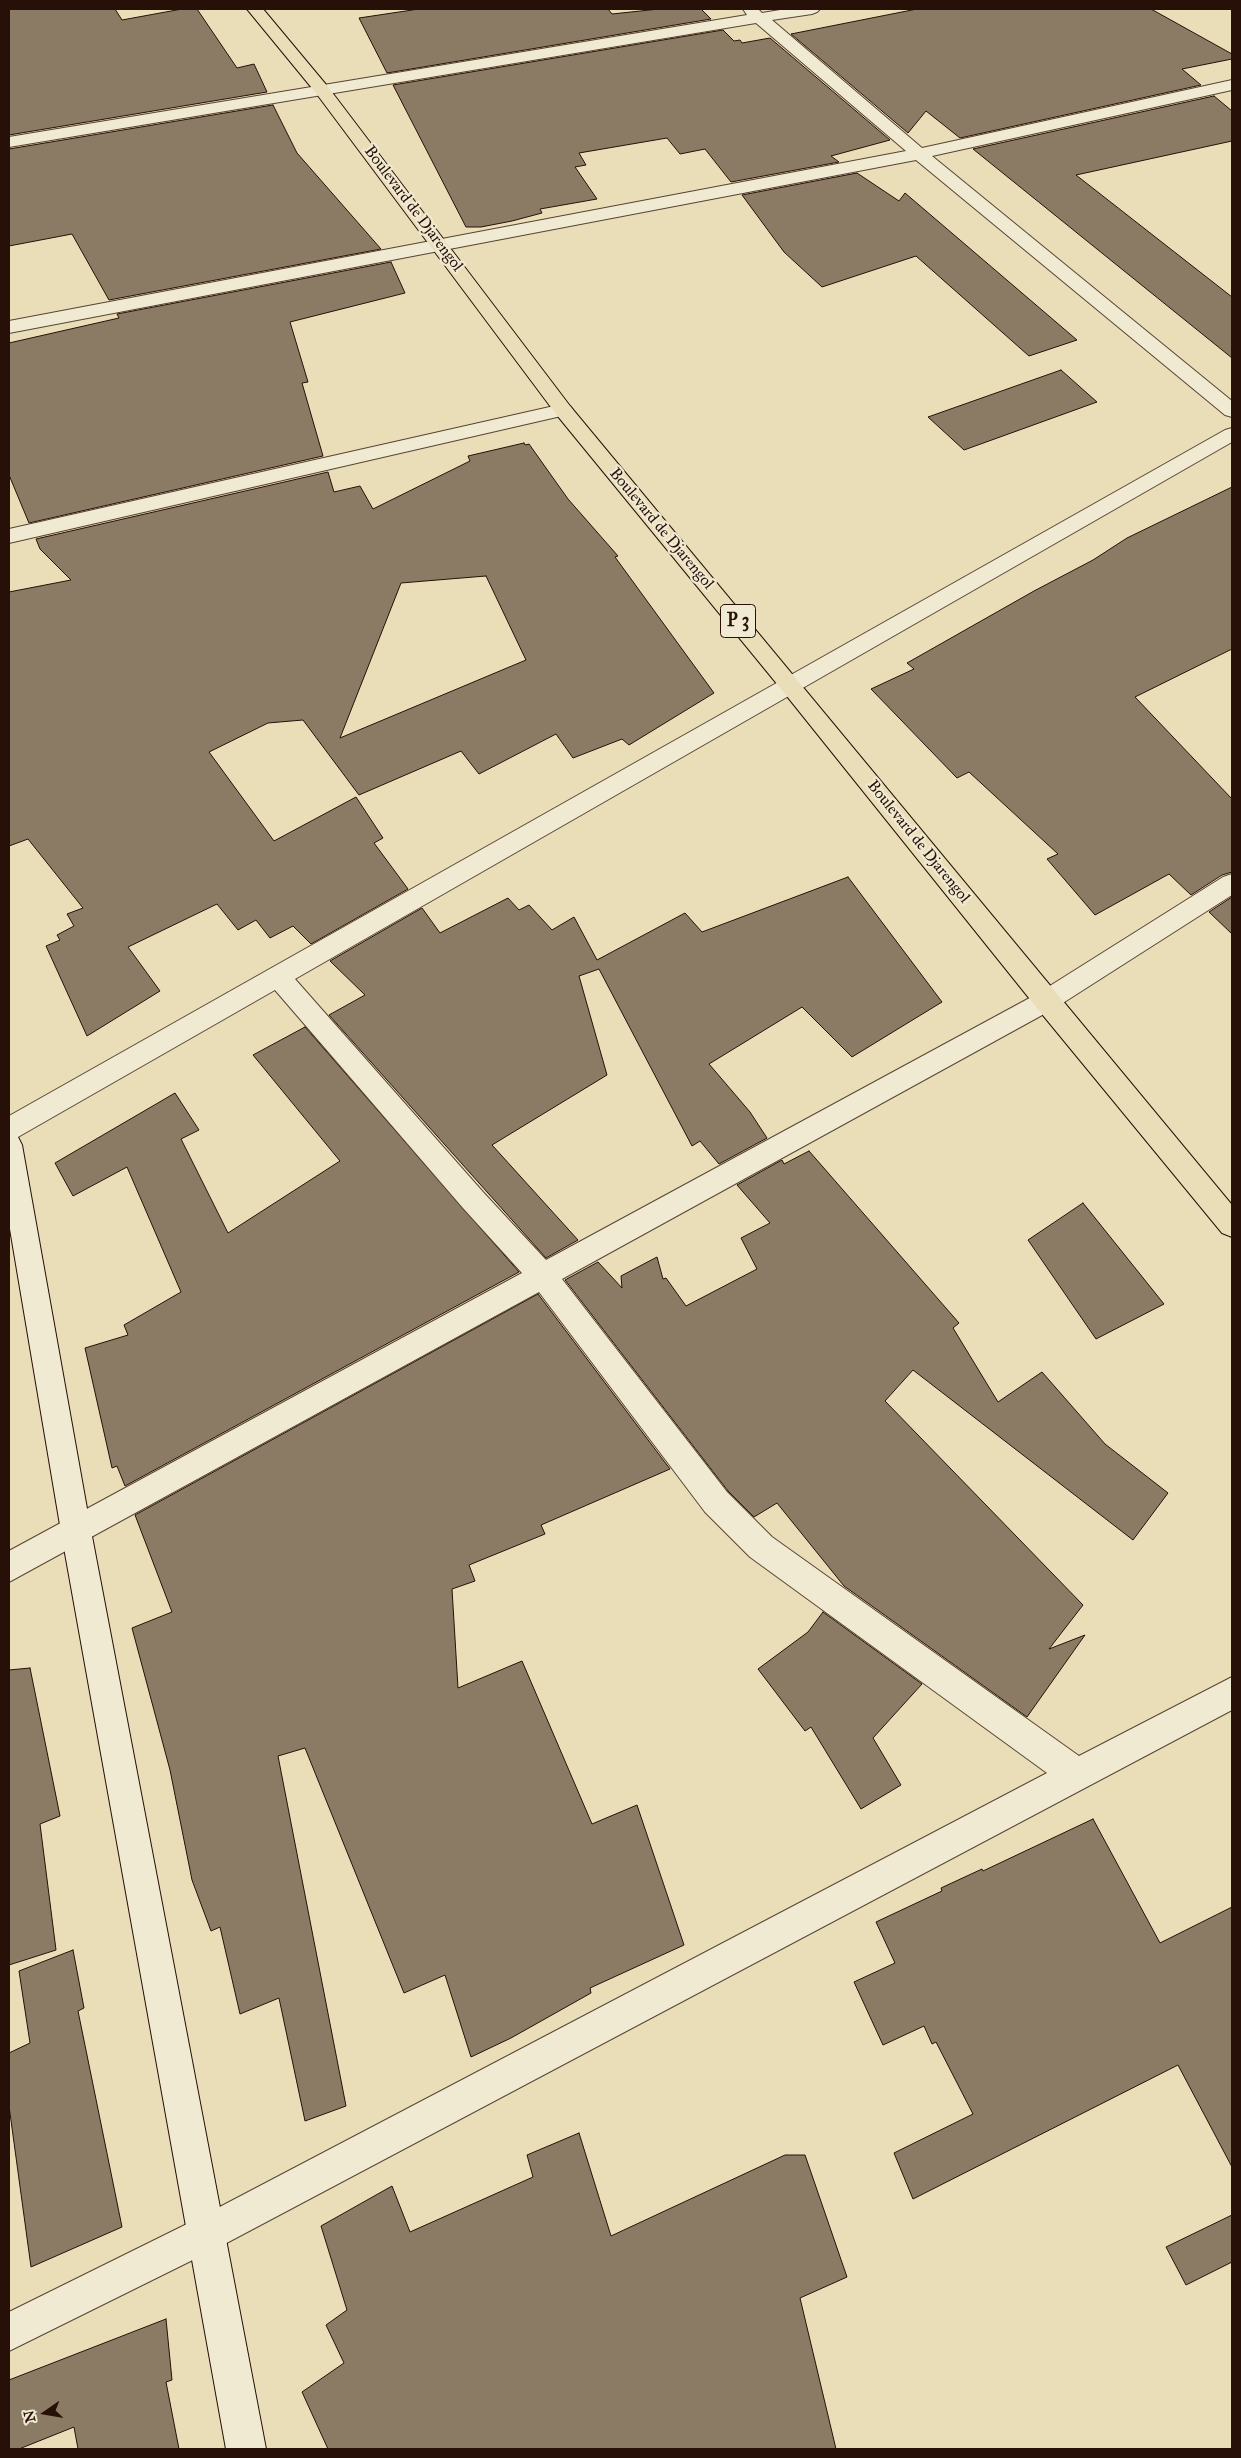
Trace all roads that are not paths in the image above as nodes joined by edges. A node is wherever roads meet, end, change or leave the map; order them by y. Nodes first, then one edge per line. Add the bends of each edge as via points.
1 (255, 9) edge
2 (812, 9) edge
3 (754, 13) edge
4 (1232, 86) edge
5 (322, 90) junction
6 (9, 142) edge
7 (919, 154) junction
8 (440, 246) junction
9 (9, 327) edge
10 (563, 410) junction
11 (1232, 411) edge
12 (1232, 434) edge
13 (9, 536) edge
14 (790, 685) junction
15 (1232, 883) edge
16 (277, 976) junction
17 (1046, 1001) junction
18 (9, 1129) edge
19 (9, 1145) edge
20 (1232, 1224) edge
21 (543, 1276) junction
22 (76, 1531) junction
23 (9, 1567) edge
24 (1232, 1694) edge
25 (1077, 1774) junction
26 (206, 2234) junction
27 (9, 2332) edge
28 (246, 2449) edge

1 - 5 main road, Boulevard de Djarengol / P 3
2 - 3 street
3 - 5 street
3 - 7 street
4 - 7 street
5 - 6 street
5 - 8 main road, Boulevard de Djarengol / P 3
7 - 8 street
7 - 11 street
8 - 9 street
8 - 10 main road, Boulevard de Djarengol / P 3
10 - 13 street
10 - 14 main road, Boulevard de Djarengol / P 3
12 - 14 street
14 - 16 street
14 - 17 main road, Boulevard de Djarengol / P 3
15 - 17 street
16 - 18 street
16 - 21 street
17 - 20 main road, Boulevard de Djarengol / P 3
17 - 21 street
19 - 22 street
21 - 22 street
21 - 25 street via 716,1502 761,1547
22 - 23 street
22 - 26 street
24 - 25 street
25 - 26 street
26 - 27 street
26 - 28 street

